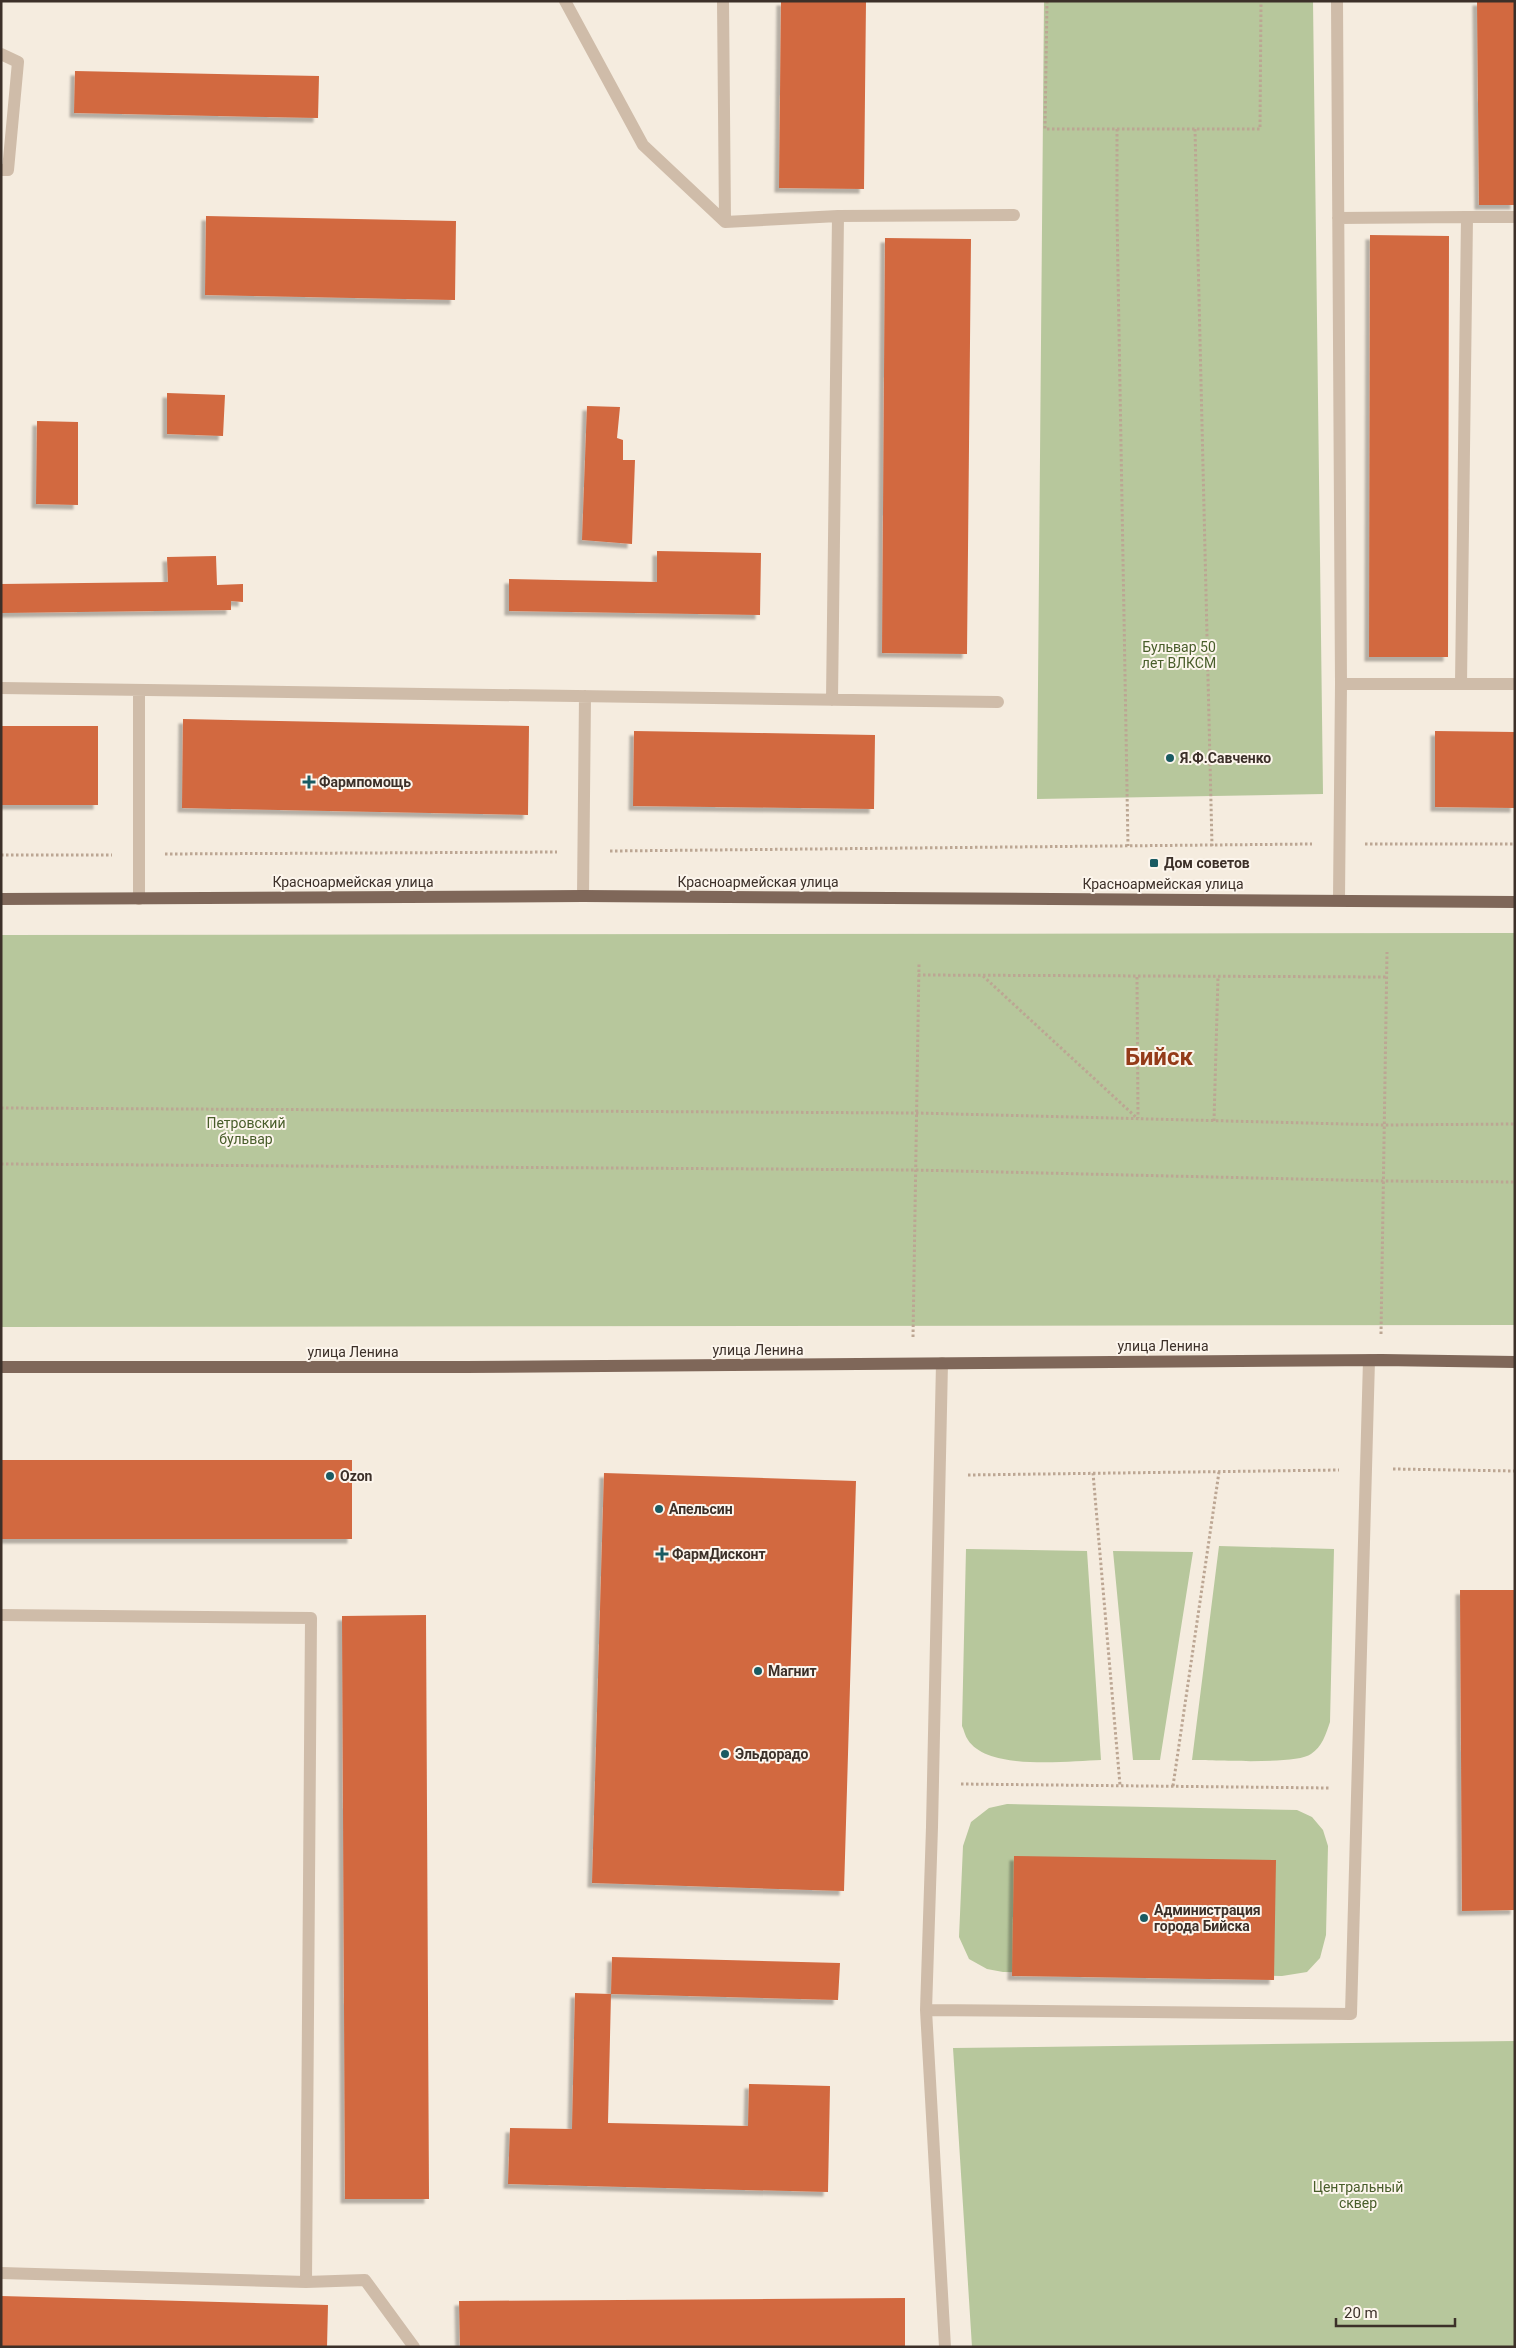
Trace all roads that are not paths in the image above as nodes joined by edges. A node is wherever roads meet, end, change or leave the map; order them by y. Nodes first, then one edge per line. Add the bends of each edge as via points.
1 (565, 1) edge
2 (723, 1) edge
3 (1337, 1) edge
4 (1, 54) edge
5 (1, 170) edge
6 (1014, 215) dead end
7 (838, 216) junction
8 (1468, 217) junction
9 (1515, 217) edge
10 (1338, 218) junction
11 (725, 222) junction
12 (1341, 684) junction
13 (1461, 684) junction
14 (1515, 684) edge
15 (1, 688) edge
16 (139, 690) junction
17 (584, 696) junction
18 (832, 700) junction
19 (998, 702) dead end
20 (583, 896) junction
21 (1, 899) edge
22 (139, 899) junction
23 (1339, 899) junction
24 (1515, 902) edge
25 (1368, 1360) junction
26 (1515, 1362) edge
27 (942, 1363) junction
28 (1, 1367) edge
29 (1, 1615) edge
30 (926, 2010) junction
31 (1, 2273) edge
32 (306, 2282) junction
33 (414, 2347) edge
34 (945, 2347) edge

1 - 11 lane via 643,145
2 - 11 lane
3 - 10 lane
4 - 5 lane via 18,62 8,170
6 - 7 lane
7 - 11 lane
7 - 18 lane
8 - 9 lane
8 - 10 lane
8 - 13 lane
10 - 12 lane
12 - 13 lane
12 - 23 lane
13 - 14 lane
15 - 16 lane
16 - 17 lane
16 - 22 lane
17 - 18 lane
17 - 20 lane
18 - 19 lane
20 - 22 main road, Красноармейская улица
20 - 23 main road, Красноармейская улица
21 - 22 main road, Красноармейская улица
23 - 24 main road, Красноармейская улица
25 - 26 main road, улица Ленина
25 - 27 main road, улица Ленина
25 - 30 lane via 1352,2014
27 - 28 main road, улица Ленина
27 - 30 lane
29 - 32 lane via 311,1618
30 - 34 lane
31 - 32 lane
32 - 33 lane via 364,2280

